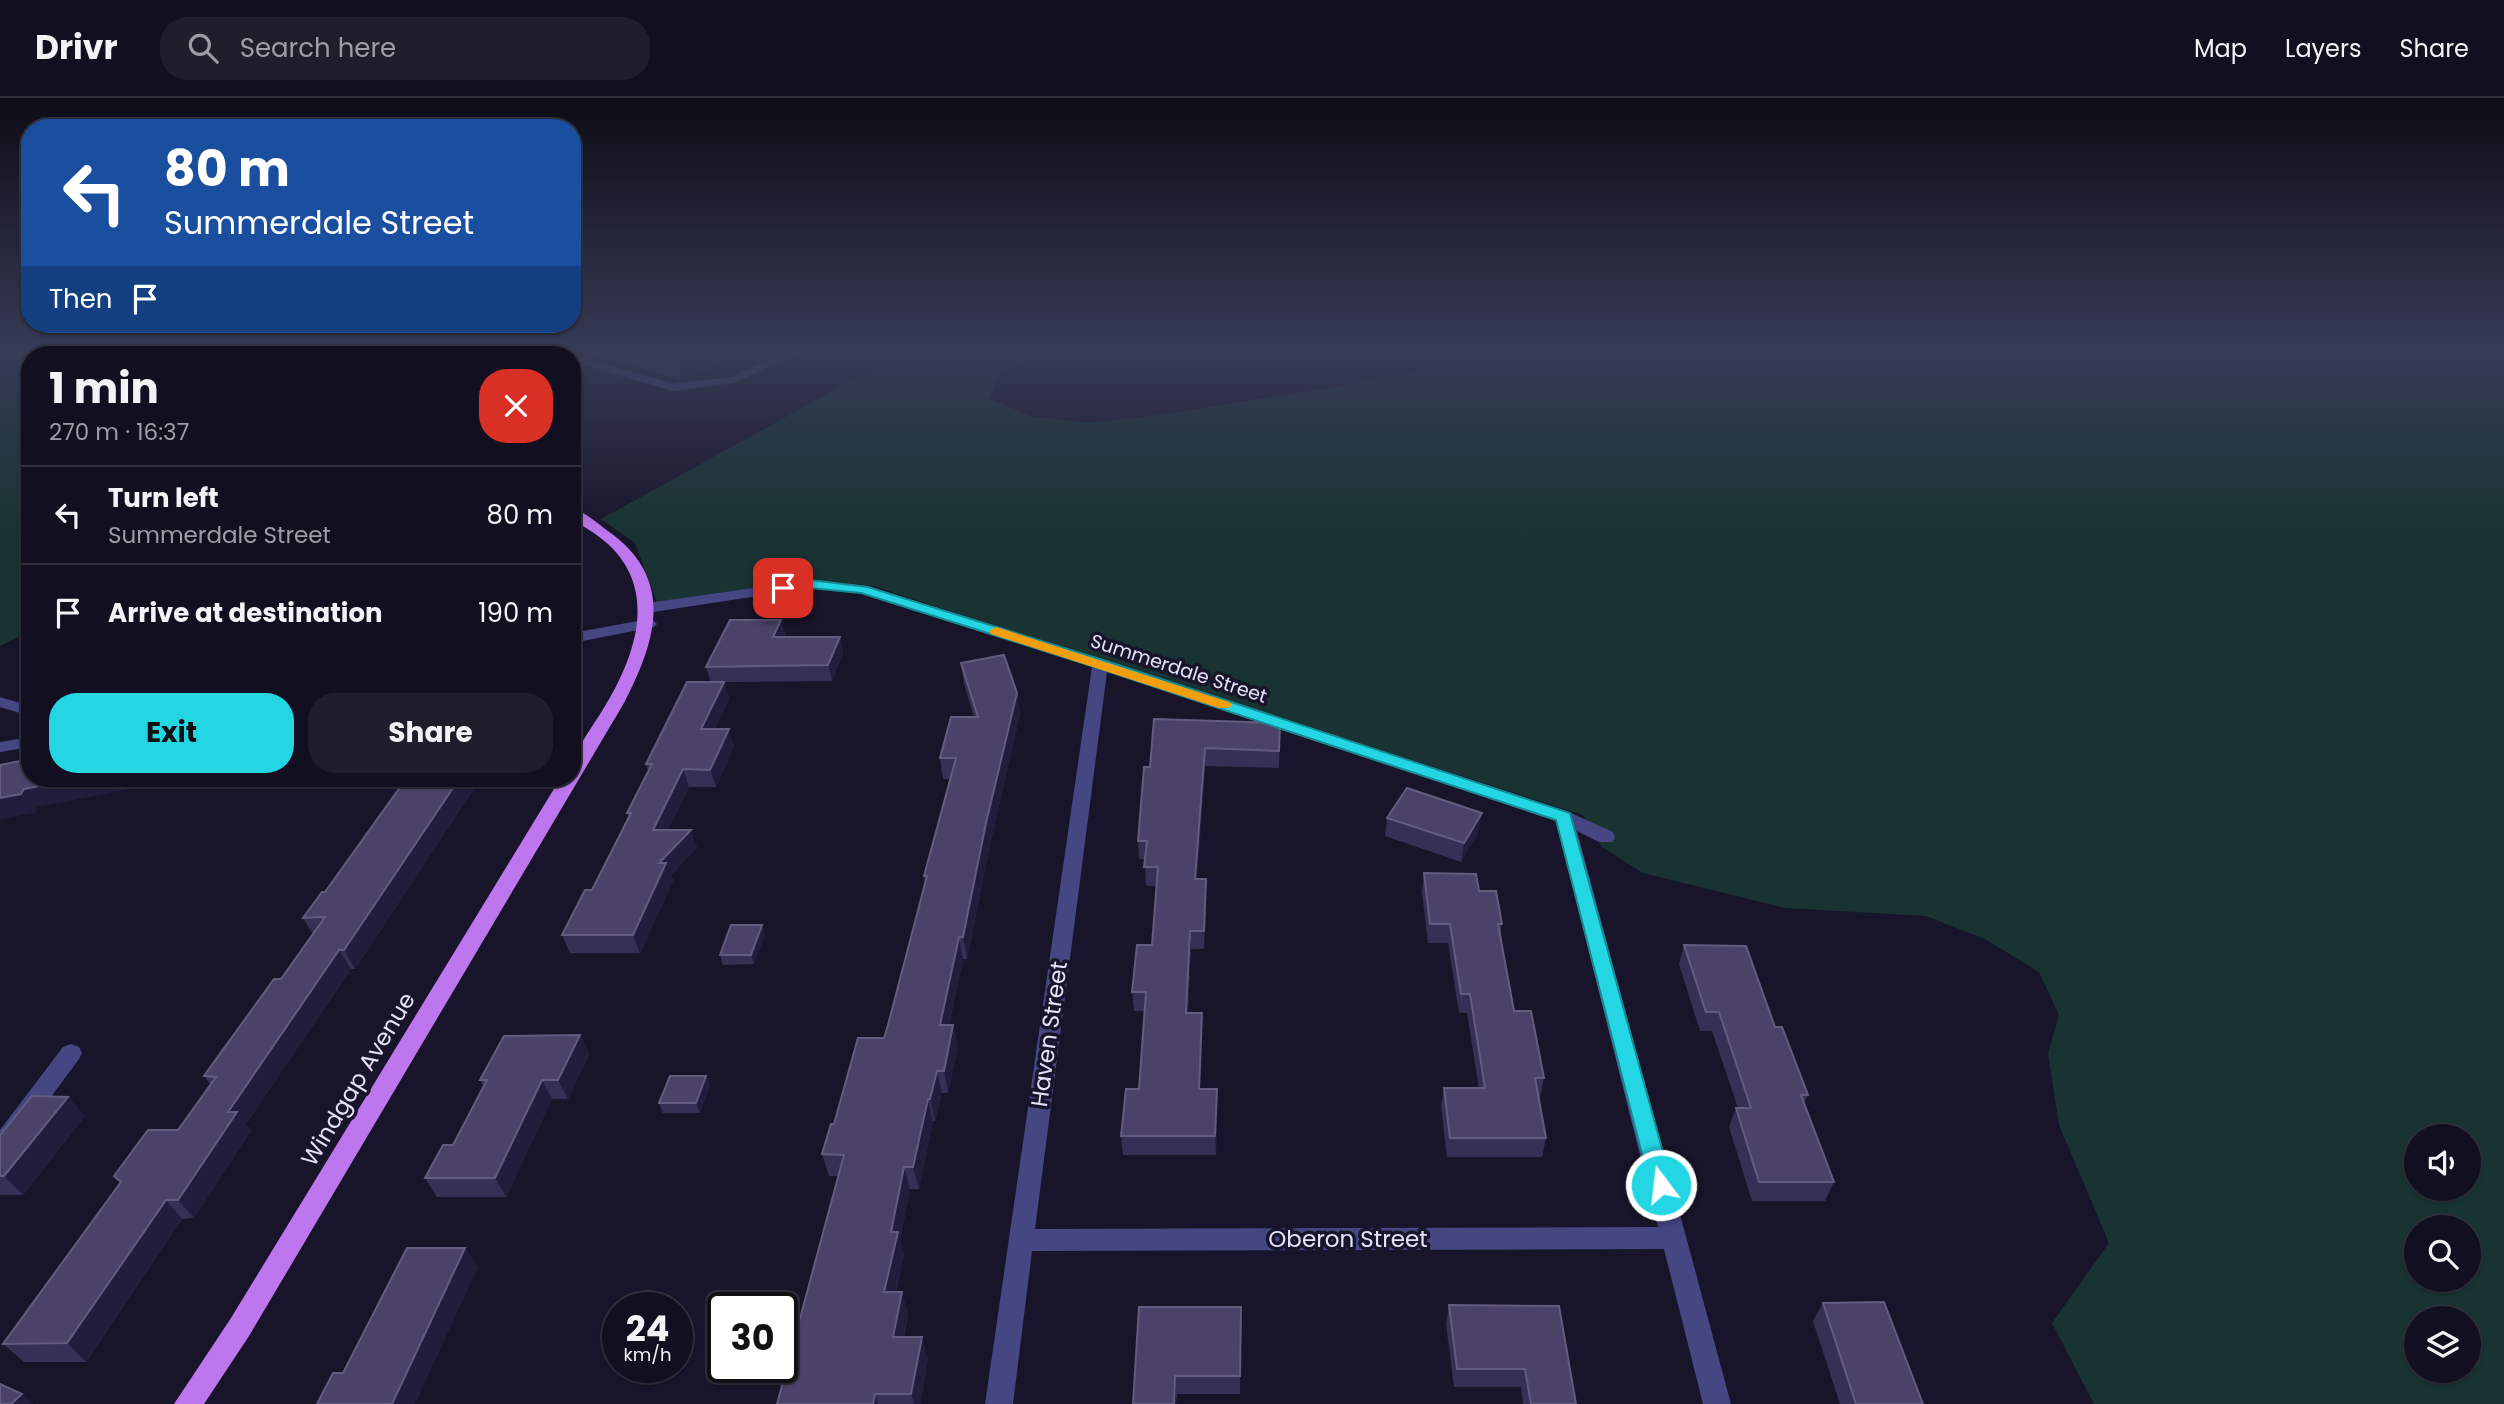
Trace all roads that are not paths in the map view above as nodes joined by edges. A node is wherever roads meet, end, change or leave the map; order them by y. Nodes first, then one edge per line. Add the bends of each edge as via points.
1 (581, 518) edge
2 (648, 616) junction
3 (581, 635) edge
4 (1100, 664) junction
5 (0, 702) edge
6 (21, 708) edge
7 (21, 744) edge
8 (0, 747) edge
9 (581, 759) edge
10 (564, 787) edge
11 (1564, 817) junction
12 (1606, 837) dead end
13 (71, 1053) dead end
14 (0, 1148) edge
15 (1675, 1238) junction
16 (1021, 1240) junction
17 (188, 1404) edge
18 (999, 1404) edge
19 (1717, 1404) edge

1 - 2 main road via 607,534 633,564
2 - 3 street, Summerdale Street
2 - 4 street, Summerdale Street via 810,584 834,585 863,589
2 - 9 main road via 636,668
4 - 11 street, Summerdale Street
4 - 16 street, Haven Street
5 - 6 street
7 - 8 street
10 - 17 main road, Windgap Avenue via 240,1326
11 - 12 street, Summerdale Street
11 - 15 street
13 - 14 street
15 - 16 street, Oberon Street
15 - 19 street
16 - 18 street, Haven Street

